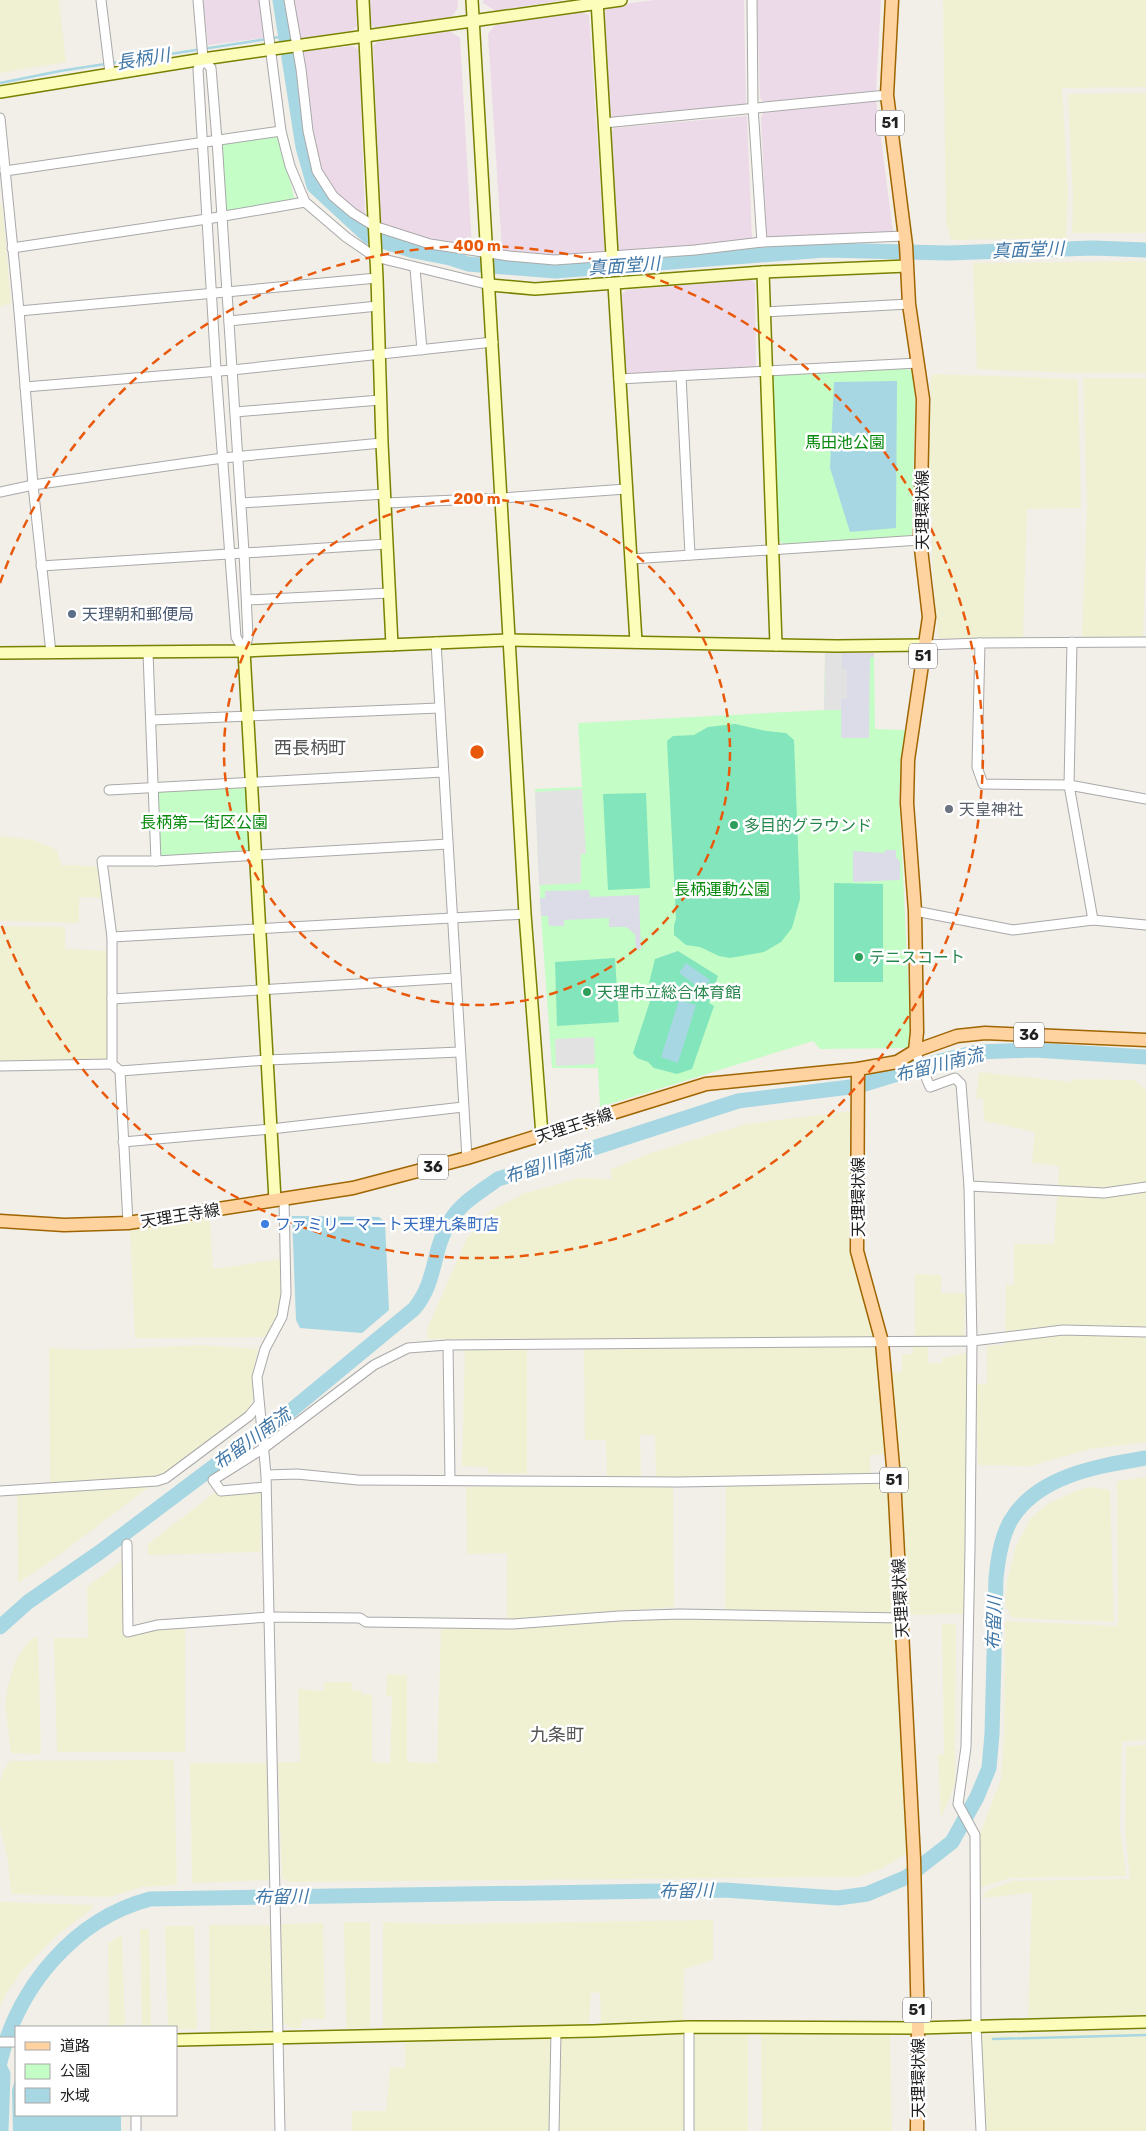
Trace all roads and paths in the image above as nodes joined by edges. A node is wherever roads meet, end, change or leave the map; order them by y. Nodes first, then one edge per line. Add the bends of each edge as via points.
1 (101, 0) edge
2 (198, 0) edge
3 (264, 0) edge
4 (289, 0) edge
5 (363, 0) edge
6 (472, 0) edge
7 (621, 0) edge
8 (752, 0) edge
9 (892, 0) edge
10 (597, 2) edge
11 (473, 22) junction
12 (364, 37) junction
13 (294, 46) junction
14 (273, 49) junction
15 (203, 59) junction
16 (110, 73) junction
17 (0, 92) edge
18 (887, 95) junction
19 (753, 107) junction
20 (0, 118) edge
21 (604, 123) junction
22 (281, 131) junction
23 (217, 140) junction
24 (203, 142) junction
25 (5, 171) junction
26 (305, 202) junction
27 (222, 216) junction
28 (207, 219) junction
29 (374, 228) junction
30 (905, 240) junction
31 (762, 242) junction
32 (12, 248) junction
33 (375, 254) junction
34 (488, 255) junction
35 (612, 255) junction
36 (907, 263) junction
37 (415, 268) junction
38 (762, 272) junction
39 (377, 278) junction
40 (489, 280) junction
41 (614, 284) junction
42 (227, 292) junction
43 (213, 294) junction
44 (909, 304) junction
45 (378, 306) junction
46 (19, 311) junction
47 (764, 312) junction
48 (229, 321) junction
49 (493, 342) junction
50 (422, 350) junction
51 (380, 355) junction
52 (918, 363) junction
53 (216, 370) junction
54 (232, 370) junction
55 (767, 371) junction
56 (680, 376) junction
57 (620, 379) junction
58 (25, 387) junction
59 (380, 400) junction
60 (235, 412) junction
61 (382, 443) junction
62 (238, 457) junction
63 (223, 458) junction
64 (33, 485) junction
65 (626, 489) junction
66 (0, 492) edge
67 (385, 498) junction
68 (502, 498) junction
69 (241, 503) junction
70 (920, 540) junction
71 (387, 544) junction
72 (772, 550) junction
73 (244, 552) junction
74 (231, 553) junction
75 (690, 555) junction
76 (631, 559) junction
77 (41, 566) junction
78 (389, 593) junction
79 (247, 600) junction
80 (508, 640) junction
81 (436, 642) junction
82 (636, 642) junction
83 (1072, 642) junction
84 (1146, 642) edge
85 (980, 643) junction
86 (392, 645) junction
87 (776, 645) junction
88 (925, 645) junction
89 (244, 651) junction
90 (0, 653) edge
91 (148, 653) junction
92 (51, 654) junction
93 (440, 708) junction
94 (248, 716) junction
95 (152, 720) junction
96 (443, 772) junction
97 (250, 782) junction
98 (1069, 785) junction
99 (154, 787) junction
100 (109, 790) dead end
101 (1146, 799) edge
102 (448, 844) junction
103 (255, 856) junction
104 (156, 861) junction
105 (915, 911) junction
106 (525, 914) junction
107 (452, 918) junction
108 (1093, 920) junction
109 (1146, 925) edge
110 (261, 929) junction
111 (112, 937) junction
112 (456, 978) junction
113 (264, 990) junction
114 (112, 999) junction
115 (1146, 1040) edge
116 (460, 1052) junction
117 (916, 1054) junction
118 (268, 1060) junction
119 (112, 1064) junction
120 (0, 1066) edge
121 (120, 1071) junction
122 (858, 1071) junction
123 (463, 1106) junction
124 (271, 1129) junction
125 (542, 1136) junction
126 (123, 1142) junction
127 (466, 1158) junction
128 (969, 1186) junction
129 (1146, 1187) edge
130 (279, 1200) junction
131 (0, 1221) edge
132 (128, 1222) junction
133 (1146, 1332) edge
134 (972, 1341) junction
135 (882, 1342) junction
136 (448, 1344) junction
137 (259, 1408) junction
138 (264, 1445) junction
139 (266, 1475) junction
140 (894, 1478) junction
141 (450, 1480) junction
142 (266, 1487) junction
143 (0, 1492) edge
144 (127, 1544) dead end
145 (269, 1617) junction
146 (900, 1618) junction
147 (1146, 2022) edge
148 (976, 2026) junction
149 (688, 2027) junction
150 (918, 2028) junction
151 (556, 2032) junction
152 (277, 2038) junction
153 (178, 2040) edge
154 (0, 2042) edge
155 (15, 2042) edge
156 (136, 2116) edge
157 (136, 2131) edge
158 (280, 2131) edge
159 (554, 2131) edge
160 (690, 2131) edge
161 (917, 2131) edge
162 (981, 2131) edge

1 - 16 street
2 - 15 street
3 - 14 street
4 - 13 street
5 - 12 street
6 - 11 street
7 - 10 street
8 - 19 street
9 - 18 main road, 天理環状線 / 51
10 - 11 street
10 - 21 street
11 - 12 street
11 - 34 street
12 - 13 street
12 - 29 street
13 - 14 street
13 - 29 street via 301,69 308,131 317,171 333,196
14 - 15 street
14 - 22 street
15 - 16 street
15 - 23 street via 211,68
15 - 24 street via 198,69
16 - 17 street
18 - 19 street
18 - 30 main road, 天理環状線 / 51
19 - 21 street
19 - 31 street
20 - 25 street
21 - 35 street
22 - 23 street
22 - 26 street via 290,166
23 - 24 street
23 - 27 street
24 - 25 street
24 - 28 street
25 - 32 street
26 - 27 street
26 - 33 street via 346,238
27 - 28 street
27 - 42 street
28 - 32 street
28 - 43 street
29 - 33 street
29 - 34 street via 430,244
30 - 31 street
30 - 36 main road, 天理環状線 / 51
31 - 35 street
32 - 46 street
33 - 37 street
33 - 39 street
34 - 35 street via 555,260
34 - 40 street
36 - 38 street
36 - 44 main road, 天理環状線 / 51
37 - 40 street
37 - 50 street
38 - 41 street
38 - 47 street
39 - 42 street
39 - 45 street
40 - 41 street via 535,289
40 - 49 street
41 - 57 street
42 - 43 street
42 - 48 street
43 - 46 street
43 - 53 street
44 - 47 street
44 - 52 main road, 天理環状線 / 51
45 - 48 street
45 - 51 street
46 - 58 street
47 - 55 street
48 - 54 street
49 - 50 street
49 - 68 street
50 - 51 street
51 - 54 street
51 - 59 street
52 - 55 street
52 - 70 main road, 天理環状線 / 51 via 923,399
53 - 54 street
53 - 58 street
53 - 63 street
54 - 60 street
55 - 56 street
55 - 72 street
56 - 57 street
56 - 75 street
57 - 65 street
58 - 64 street
59 - 60 street
59 - 61 street
60 - 62 street
61 - 62 street
61 - 67 street
62 - 63 street
62 - 69 street
63 - 64 street
63 - 74 street
64 - 66 street
64 - 77 street
65 - 68 street
65 - 76 street
67 - 68 street
67 - 69 street
67 - 71 street
68 - 80 street
69 - 73 street
70 - 72 street
70 - 88 main road, 天理環状線 / 51 via 929,616
71 - 73 street
71 - 78 street
72 - 75 street
72 - 87 street
73 - 74 street
73 - 79 street
74 - 77 street
74 - 89 street via 236,638
75 - 76 street
76 - 82 street
77 - 92 street
78 - 79 street
78 - 86 street
79 - 89 street via 248,637
80 - 81 street
80 - 82 street
80 - 106 street
81 - 86 street
81 - 93 street
82 - 87 street
83 - 84 street
83 - 85 street
83 - 98 street
85 - 88 street
85 - 98 street via 977,767 983,784
86 - 89 street
87 - 88 street
88 - 105 main road, 天理環状線 / 51 via 908,760
89 - 91 street
89 - 94 street
90 - 92 street
91 - 92 street
91 - 95 street
93 - 94 street
93 - 96 street
94 - 95 street
94 - 97 street
95 - 99 street
96 - 97 street
96 - 102 street
97 - 99 street
97 - 103 street
98 - 101 street
98 - 108 street
99 - 100 street
99 - 104 street
102 - 103 street
102 - 107 street
103 - 104 street
103 - 110 street
104 - 111 street via 102,861
105 - 108 street via 1013,930
105 - 117 main road, 天理環状線 / 51
106 - 107 street
106 - 125 street
107 - 110 street
107 - 112 street
108 - 109 street
110 - 111 street
110 - 113 street
111 - 114 street
112 - 113 street
112 - 116 street
113 - 114 street
113 - 118 street
114 - 119 street
115 - 117 main road, 天理王寺線 / 36 via 985,1033 957,1036
116 - 118 street
116 - 123 street
117 - 122 main road, 天理王寺線 / 36
117 - 128 street via 930,1087 955,1078 961,1084
118 - 121 street
118 - 124 street
119 - 120 street
119 - 121 street
121 - 126 street
122 - 125 main road, 天理王寺線 / 36 via 706,1084
122 - 135 main road, 天理環状線 / 51 via 857,1251
123 - 124 street
123 - 127 street
124 - 126 street
124 - 130 street
125 - 127 main road, 天理王寺線 / 36
126 - 132 street
127 - 130 main road, 天理王寺線 / 36 via 353,1188
128 - 129 street via 1104,1193
128 - 134 street
130 - 132 main road, 天理王寺線 / 36
130 - 137 street via 286,1294 282,1317 265,1349 257,1377
131 - 132 main road, 天理王寺線 / 36 via 64,1225
133 - 134 street via 1063,1330
134 - 135 street
134 - 148 street via 966,1747 958,1804 975,1835
135 - 136 street
135 - 140 main road, 天理環状線 / 51
136 - 138 street via 408,1348 374,1365
136 - 141 street
137 - 138 street
137 - 143 street via 162,1479
138 - 139 street
138 - 142 street via 213,1480 221,1491
139 - 141 street
139 - 142 street
140 - 141 street via 679,1482
140 - 146 main road, 天理環状線 / 51
142 - 145 street
144 - 145 street via 128,1632 158,1625
145 - 146 street via 513,1624 680,1614
145 - 152 street
146 - 150 main road, 天理環状線 / 51 via 914,1859
147 - 148 street
148 - 150 street
148 - 162 street
149 - 150 street
149 - 151 street
149 - 160 street
150 - 161 main road, 天理環状線 / 51
151 - 152 street
151 - 159 street
152 - 153 street
152 - 158 street
154 - 155 street
156 - 157 street

